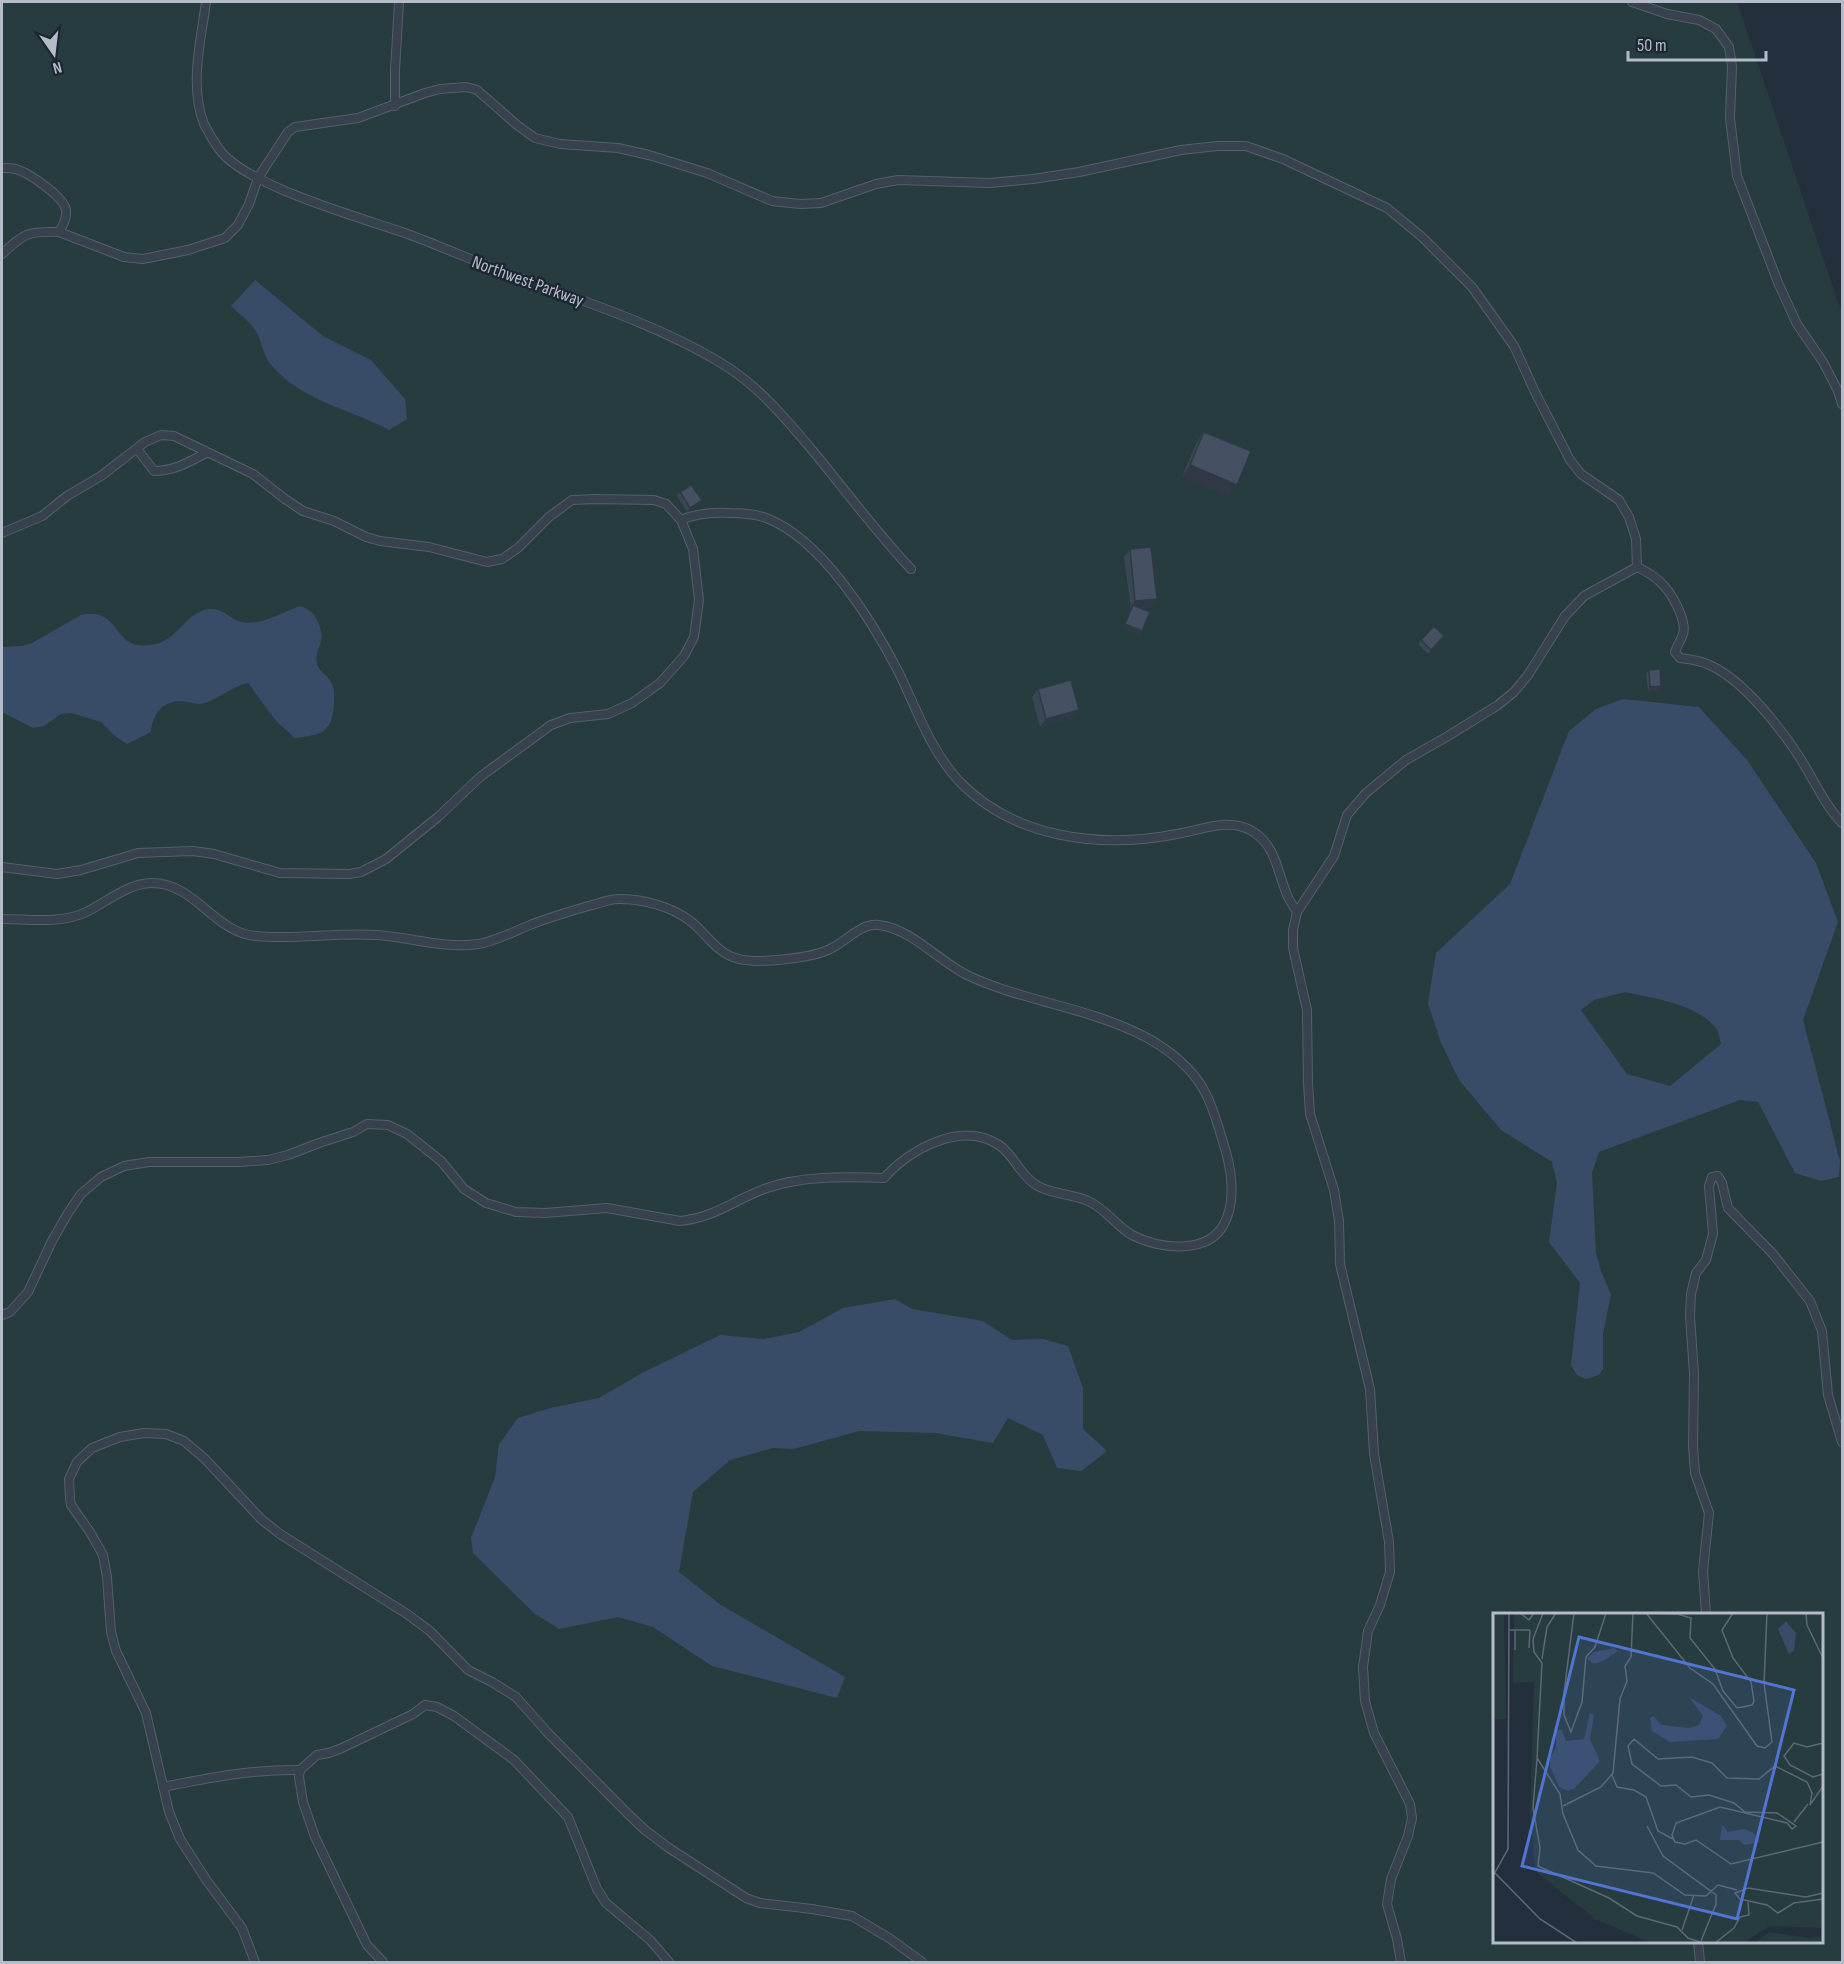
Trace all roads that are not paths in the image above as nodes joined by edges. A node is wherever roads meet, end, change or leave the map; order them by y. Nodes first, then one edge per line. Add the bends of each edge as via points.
1 (206, 2) edge
2 (399, 2) edge
3 (1632, 2) edge
4 (395, 106) junction
5 (2, 168) edge
6 (258, 178) junction
7 (59, 232) junction
8 (2, 254) edge
9 (1842, 404) edge
10 (136, 449) junction
11 (206, 453) junction
12 (681, 520) junction
13 (2, 533) edge
14 (1637, 567) junction
15 (911, 568) dead end
16 (1842, 823) edge
17 (2, 867) edge
18 (1297, 912) junction
19 (2, 919) edge
20 (2, 1315) edge
21 (1842, 1442) edge
22 (1706, 1613) edge
23 (300, 1770) junction
24 (162, 1787) junction
25 (1698, 1943) edge
26 (255, 1962) edge
27 (383, 1962) edge
28 (669, 1962) edge
29 (922, 1962) edge
30 (1401, 1962) edge
31 (1700, 1962) edge

1 - 6 lane, Northwest Parkway via 197,79 204,124 226,156
2 - 4 lane
3 - 9 lane via 1699,20 1716,29 1729,47 1730,118 1737,176 1779,285
4 - 6 lane via 357,118 295,127
4 - 14 lane via 425,93 466,87 477,90 535,138 649,155 707,173 771,201 800,204 821,203 898,180 982,183 1034,179 1217,146 1246,146 1284,159 1387,208 1472,287 1514,346 1570,460 1581,474 1619,500 1636,539
5 - 7 lane via 28,174 60,200 66,209
6 - 7 lane via 238,225 225,238 188,249 143,259
6 - 15 lane, Northwest Parkway via 467,260 615,312 720,362 745,378 788,420
7 - 8 lane via 30,232
10 - 11 lane via 161,435 174,436
10 - 11 lane via 154,471 177,468
10 - 13 lane via 42,516
11 - 12 lane via 253,474 303,511 366,537 487,562 502,559 518,548 572,500 654,500 666,504
12 - 17 lane via 693,549 699,600 694,637 684,656 660,682 632,703 608,714 570,718 551,725 480,777 394,853 361,872 280,873 193,851 138,853 57,874
12 - 18 lane via 712,512 741,513 765,517 793,532 853,597 879,636 938,755 983,802 1016,822 1090,840 1176,835 1237,824 1252,831 1273,853
14 - 16 lane via 1664,584 1676,601 1683,634 1675,652 1680,658 1722,672 1747,692 1782,732
14 - 18 lane via 1584,596 1565,616 1514,692 1406,760 1366,793 1347,814 1334,856
18 - 30 lane via 1293,948 1307,1010 1310,1114 1334,1190 1340,1264 1370,1389 1374,1454 1389,1542 1390,1572 1368,1631 1363,1667 1365,1701 1374,1734 1410,1804 1413,1818 1391,1879 1387,1904
19 - 20 lane via 70,917 132,887 152,883 187,893 235,932 254,936 371,934 449,945 479,944 614,899 664,908 691,921 712,945 735,959 762,961 829,950 872,925 884,926 907,936 964,974 1015,994 1112,1021 1158,1045 1182,1063 1200,1084 1213,1110 1231,1182 1225,1223 1214,1237 1193,1246 1156,1243 1133,1235 1092,1202 1048,1192 1029,1181 1002,1146 985,1138 960,1136 917,1150 898,1162 884,1178 793,1181 766,1188 712,1215 691,1220 607,1208 516,1212 486,1203 464,1189 441,1161 407,1134 388,1125 367,1124 268,1161 148,1162 124,1166 101,1178 81,1194 68,1213 28,1292 10,1312
21 - 22 lane via 1828,1395 1822,1331 1810,1301 1773,1254 1728,1208 1722,1183 1718,1176 1712,1177 1709,1186 1713,1234 1706,1260 1696,1273 1690,1316 1694,1464 1709,1514 1703,1571
23 - 24 lane via 273,1769
23 - 27 lane via 303,1802 315,1837 367,1945
23 - 28 lane via 317,1755 342,1748 425,1705 437,1707 514,1761 568,1816 606,1903 650,1940
24 - 26 lane via 180,1839 242,1928
24 - 29 lane via 146,1713 111,1632 103,1555 70,1499 69,1479 77,1462 92,1448 144,1433 166,1434 184,1441 280,1534 407,1614 430,1631 468,1670 516,1697 628,1814 669,1848 746,1898 852,1917
25 - 31 lane

